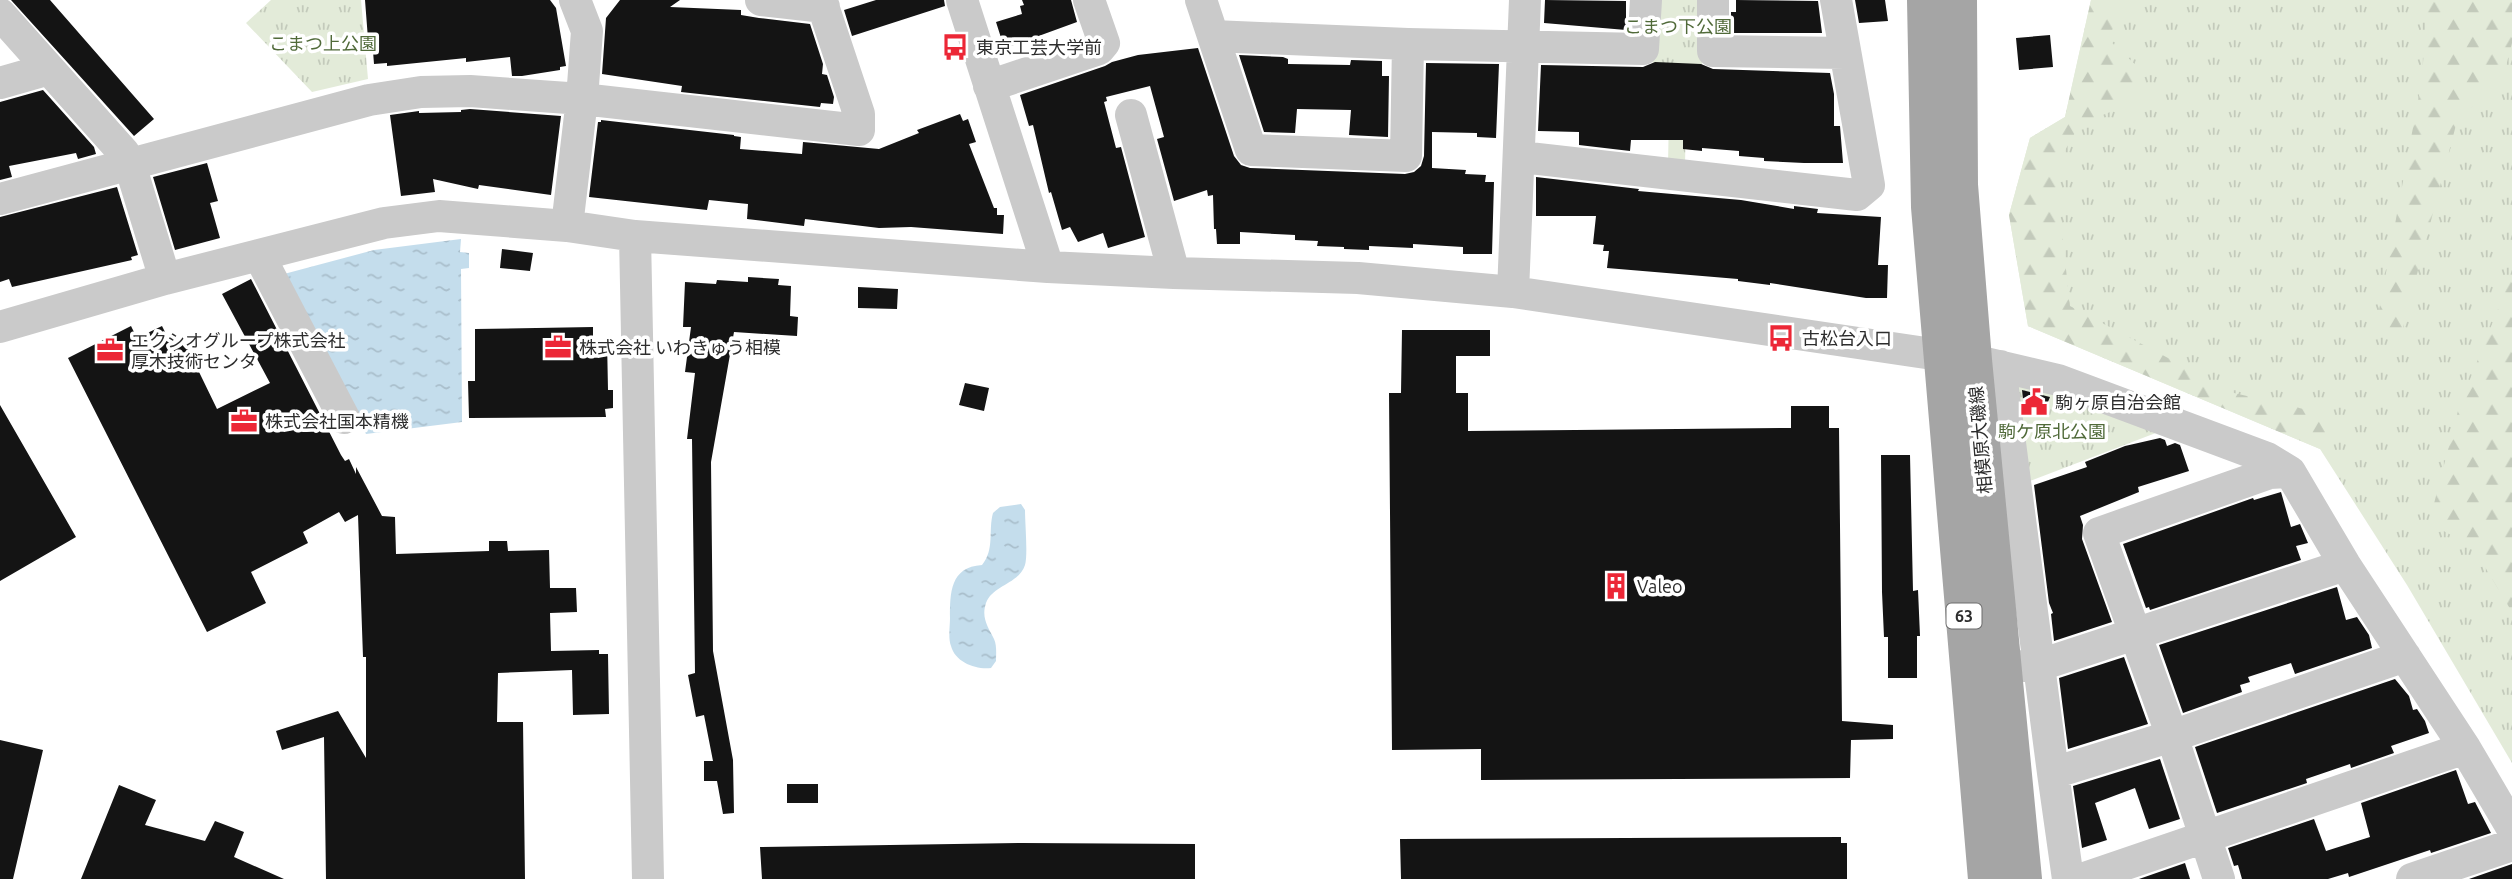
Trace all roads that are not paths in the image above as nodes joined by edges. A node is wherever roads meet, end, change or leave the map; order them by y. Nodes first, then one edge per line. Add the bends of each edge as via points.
1 (575, 0) edge
2 (761, 0) edge
3 (962, 0) edge
4 (1089, 0) edge
5 (1201, 0) edge
6 (1525, 0) edge
7 (1646, 0) edge
8 (1713, 0) edge
9 (1836, 0) edge
10 (1926, 0) edge
11 (1958, 0) edge
12 (822, 4) edge
13 (0, 14) edge
14 (1213, 36) junction
15 (1408, 44) junction
16 (1522, 46) junction
17 (1846, 53) junction
18 (48, 69) junction
19 (0, 83) edge
20 (989, 86) junction
21 (582, 99) junction
22 (1131, 115) dead end
23 (1520, 157) junction
24 (130, 165) junction
25 (0, 199) edge
26 (566, 226) junction
27 (635, 236) junction
28 (259, 255) junction
29 (1048, 267) junction
30 (1174, 273) junction
31 (165, 279) junction
32 (1513, 292) junction
33 (0, 327) edge
34 (1972, 360) junction
35 (333, 411) dead end
36 (2290, 472) junction
37 (2345, 565) junction
38 (2137, 634) junction
39 (2405, 656) junction
40 (2040, 665) junction
41 (1985, 670) junction
42 (2172, 736) junction
43 (2465, 748) junction
44 (2053, 773) junction
45 (2512, 828) edge
46 (2206, 836) junction
47 (2512, 845) edge
48 (648, 879) edge
49 (1986, 879) edge
50 (2023, 879) edge
51 (2067, 879) edge
52 (2082, 879) edge
53 (2219, 879) edge
54 (2412, 879) edge

1 - 21 street via 587,31
2 - 12 street
3 - 20 street
4 - 20 street via 1104,43 1099,50
5 - 14 street
6 - 16 street
7 - 16 street via 1643,49
8 - 17 street via 1713,51
9 - 17 street
10 - 34 main road, 相模原大磯線 / 63 via 1927,174
11 - 34 main road, 相模原大磯線 / 63 via 1959,186
12 - 21 street via 859,114 859,130
13 - 18 street
14 - 15 street
14 - 15 street via 1251,150 1406,156
15 - 16 street
16 - 23 street
17 - 23 street via 1869,185 1857,195
18 - 19 street
18 - 24 street
20 - 29 street
21 - 24 street via 421,92 369,100
21 - 26 street
22 - 30 street
23 - 32 street
24 - 25 street
24 - 31 street
26 - 27 street
26 - 28 street via 439,216 384,223
27 - 29 street
27 - 48 street
28 - 31 street
28 - 35 street
29 - 30 street
30 - 32 street via 1358,278
31 - 33 street
32 - 34 street
34 - 36 street via 2058,380 2267,458
34 - 40 street
34 - 41 main road, 相模原大磯線 / 63
36 - 37 street
36 - 38 street via 2270,473 2095,520
37 - 38 street
37 - 39 street
38 - 40 street
38 - 42 street
39 - 42 street
39 - 43 street
40 - 41 street
40 - 44 street
41 - 49 main road, 相模原大磯線 / 63
41 - 50 main road, 相模原大磯線 / 63
42 - 44 street
42 - 46 street
43 - 45 street
43 - 46 street
44 - 51 street
46 - 52 street
46 - 53 street
47 - 54 street

